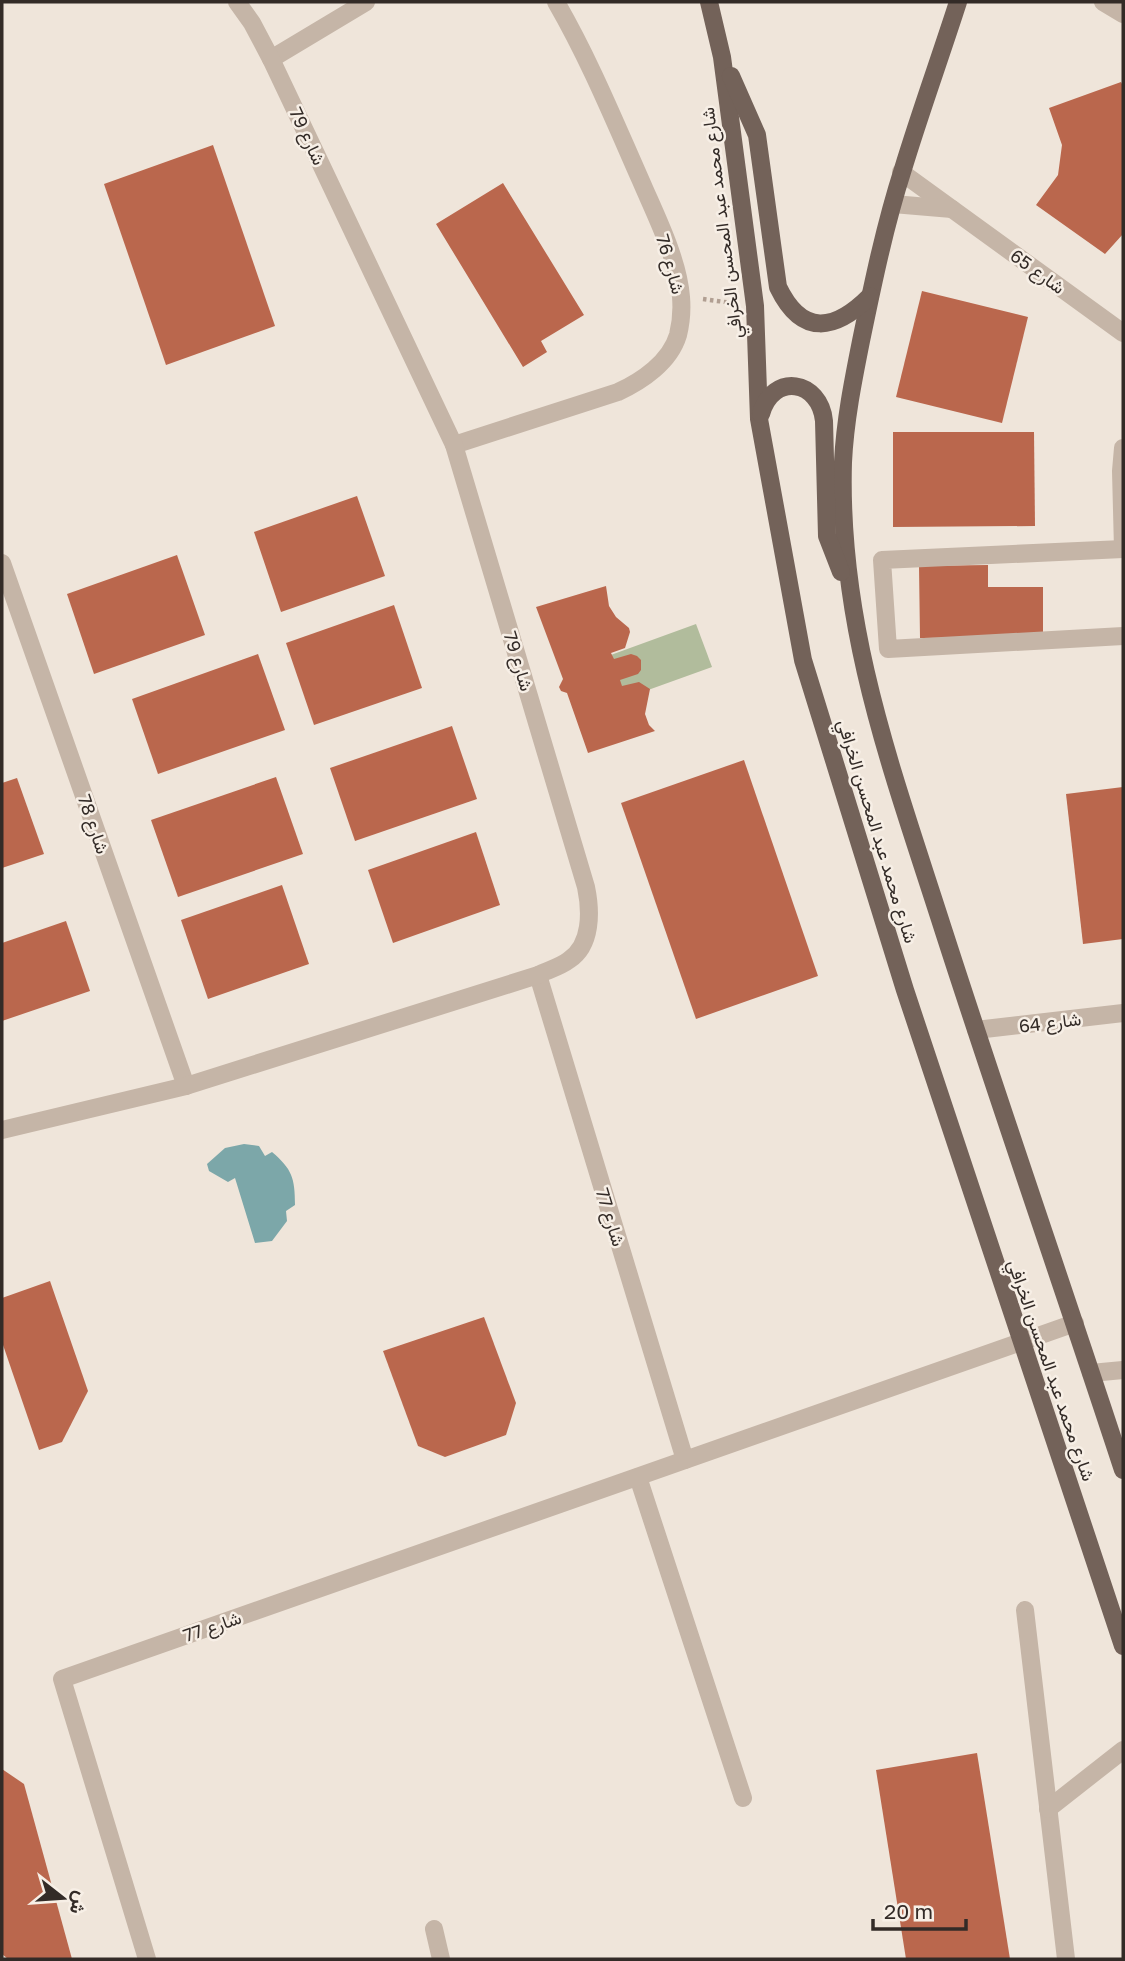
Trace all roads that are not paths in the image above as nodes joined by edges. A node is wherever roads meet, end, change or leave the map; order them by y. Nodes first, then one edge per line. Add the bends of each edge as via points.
1 (237, 2) edge
2 (366, 2) edge
3 (555, 2) edge
4 (709, 2) edge
5 (958, 2) edge
6 (1103, 2) edge
7 (1123, 13) edge
8 (722, 57) junction
9 (271, 59) junction
10 (901, 172) junction
11 (894, 204) junction
12 (952, 209) junction
13 (870, 296) junction
14 (1123, 333) edge
15 (759, 419) junction
16 (454, 445) junction
17 (1123, 448) edge
18 (1123, 549) edge
19 (2, 563) edge
20 (850, 594) junction
21 (1123, 636) edge
22 (538, 975) junction
23 (1123, 1013) edge
24 (976, 1030) junction
25 (186, 1086) junction
26 (2, 1130) edge
27 (1075, 1323) junction
28 (1020, 1341) junction
29 (1123, 1370) edge
30 (1091, 1373) junction
31 (685, 1460) junction
32 (1123, 1470) edge
33 (638, 1477) junction
34 (1025, 1610) dead end
35 (1123, 1646) edge
36 (1123, 1750) edge
37 (743, 1798) dead end
38 (1048, 1809) junction
39 (434, 1929) dead end
40 (147, 1959) edge
41 (441, 1959) edge
42 (1066, 1959) edge

1 - 9 street, شارع 79
2 - 9 street
3 - 16 street, شارع 76 via 592,69 651,204 681,296 680,323 674,343 659,365 633,385
4 - 8 main road, شارع محمد عبد المحسن الخرافي
5 - 10 main road, شارع محمد عبد المحسن الخرافي
6 - 7 street
8 - 13 main road via 757,135 783,298 799,316 828,323 850,315
8 - 15 main road, شارع محمد عبد المحسن الخرافي via 755,306
9 - 16 street, شارع 79
10 - 11 main road, شارع محمد عبد المحسن الخرافي
10 - 12 street, شارع 65
11 - 12 street
11 - 13 main road, شارع محمد عبد المحسن الخرافي
12 - 14 street, شارع 65
13 - 20 main road, شارع محمد عبد المحسن الخرافي via 843,459
15 - 20 main road via 767,398 781,387 803,388 821,405 827,536
15 - 28 main road, شارع محمد عبد المحسن الخرافي via 803,660
16 - 22 street, شارع 79 via 588,899 588,926 578,951
17 - 18 street
18 - 21 street via 882,560 888,649
19 - 25 street, شارع 78
20 - 24 main road, شارع محمد عبد المحسن الخرافي via 875,718
22 - 25 street, شارع 79
22 - 31 street, شارع 77
23 - 24 street, شارع 64
24 - 27 main road, شارع محمد عبد المحسن الخرافي
25 - 26 street
27 - 28 street, شارع 77
27 - 30 main road, شارع محمد عبد المحسن الخرافي
28 - 31 street, شارع 77
28 - 35 main road, شارع محمد عبد المحسن الخرافي
29 - 30 street
30 - 32 main road, شارع محمد عبد المحسن الخرافي
31 - 33 street, شارع 77
33 - 37 street
33 - 40 street, شارع 77 via 62,1679
34 - 38 street
36 - 38 street
38 - 42 street
39 - 41 street

